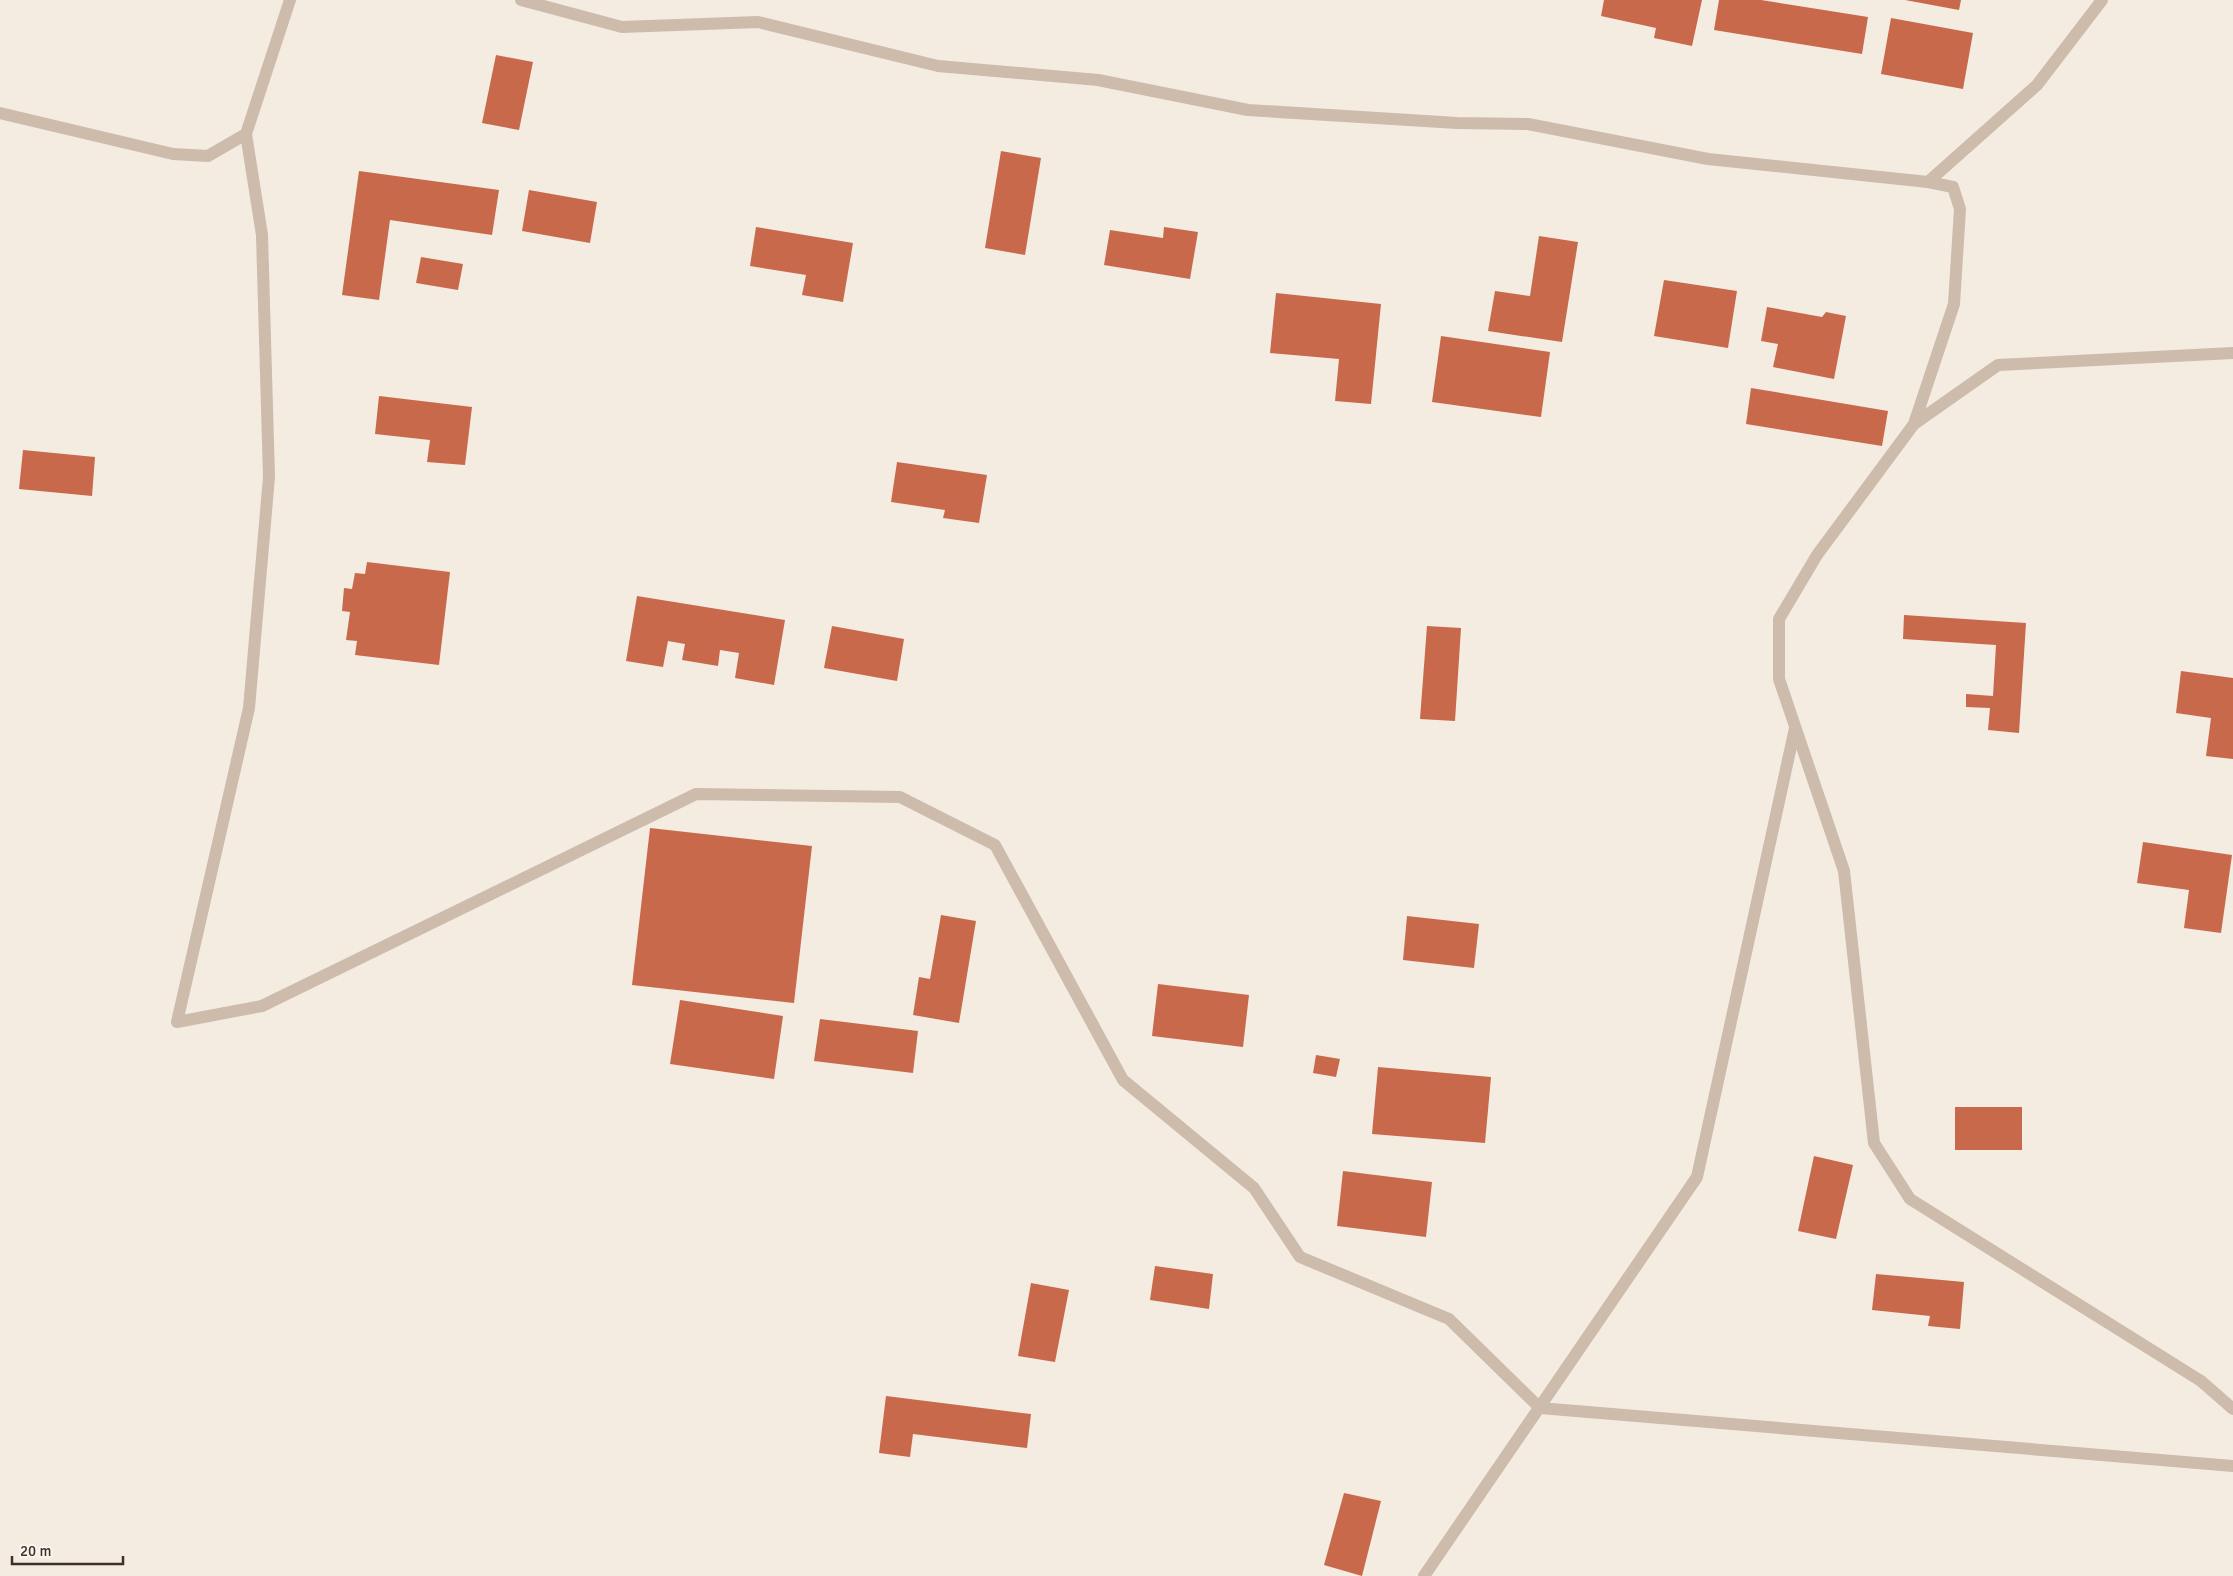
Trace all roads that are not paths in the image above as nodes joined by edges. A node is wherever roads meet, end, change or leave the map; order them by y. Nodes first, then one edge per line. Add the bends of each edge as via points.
1 (290, 0) edge
2 (521, 0) edge
3 (2102, 0) edge
4 (0, 113) edge
5 (246, 134) junction
6 (1928, 182) junction
7 (2233, 353) edge
8 (1914, 424) junction
9 (1795, 728) junction
10 (1540, 1408) junction
11 (2233, 1409) edge
12 (2233, 1466) edge
13 (1424, 1576) edge

1 - 5 street
2 - 6 street via 622,27 758,22 938,66 1098,80 1248,110 1457,123 1528,124 1708,159
3 - 6 street via 2037,85
4 - 5 street via 173,154 208,156
5 - 10 street via 262,235 269,476 249,708 177,1022 262,1006 696,794 900,797 995,846 1123,1080 1254,1188 1300,1257 1449,1319
6 - 8 street via 1953,187 1960,209 1954,304
7 - 8 street via 1998,366
8 - 9 street via 1817,555 1779,619 1779,680
9 - 10 street via 1697,1177
9 - 11 street via 1844,871 1874,1143 1910,1199 2201,1381
10 - 12 street
10 - 13 street

